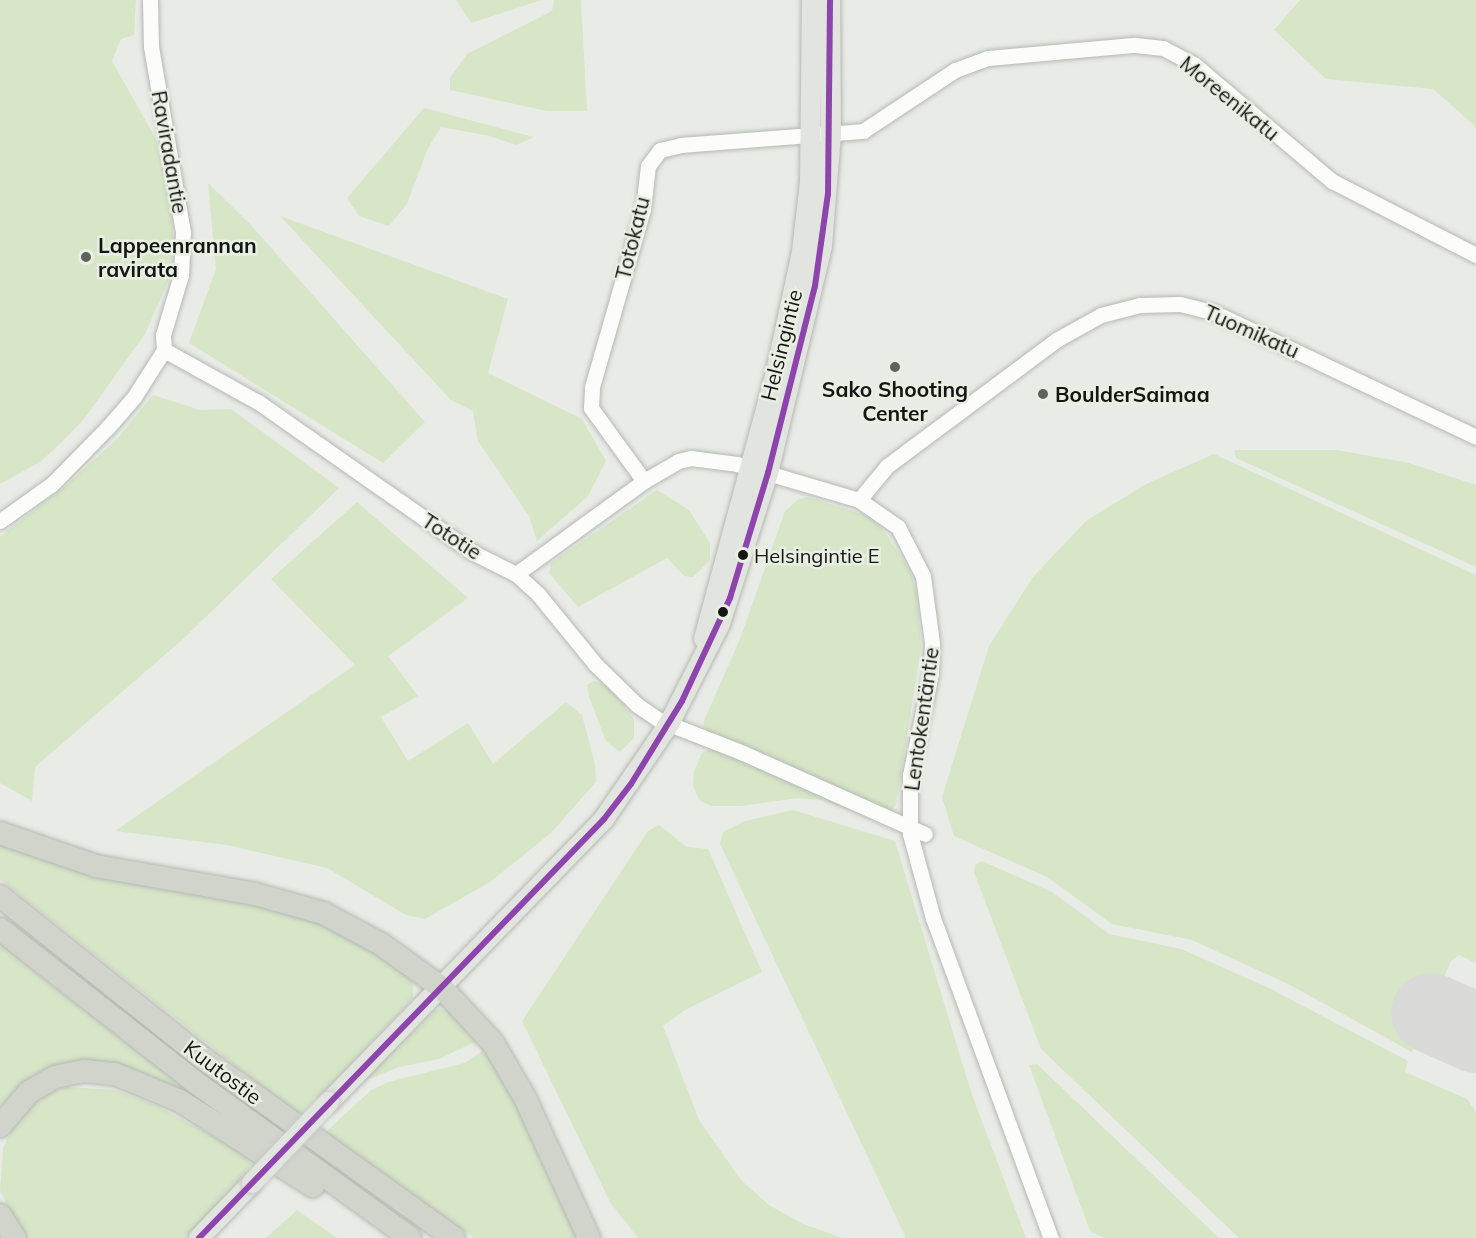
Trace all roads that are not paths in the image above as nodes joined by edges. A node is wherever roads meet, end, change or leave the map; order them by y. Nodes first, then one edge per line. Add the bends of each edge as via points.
1 (150, 0) edge
2 (812, 0) edge
3 (830, 0) edge
4 (821, 136) junction
5 (1476, 255) edge
6 (164, 350) junction
7 (1476, 437) edge
8 (747, 467) junction
9 (768, 473) junction
10 (644, 481) junction
11 (859, 500) junction
12 (0, 522) edge
13 (516, 573) junction
14 (691, 682) junction
15 (669, 724) junction
16 (910, 825) junction
17 (0, 833) edge
18 (925, 834) dead end
19 (0, 896) edge
20 (0, 929) edge
21 (442, 988) junction
22 (0, 1126) edge
23 (0, 1215) edge
24 (15, 1238) edge
25 (199, 1238) edge
26 (393, 1238) edge
27 (410, 1238) edge
28 (454, 1238) edge
29 (589, 1238) edge
30 (1051, 1238) edge

1 - 6 street, Raviradantie via 151,47 183,231 181,275 163,335
2 - 4 main road, Helsingintie
3 - 4 main road, Helsingintie
4 - 5 street, Moreenikatu via 871,128 948,74 988,58 1135,45 1163,48 1196,65 1332,181
4 - 8 main road, Helsingintie via 810,182 797,280
4 - 9 main road, Helsingintie via 828,194 815,286
4 - 10 street, Totokatu via 681,145 660,150 648,166 643,209 592,387 591,408
6 - 12 street, Raviradantie via 134,397 108,427 52,484
6 - 13 street, Tototie via 258,402 472,552
7 - 11 street, Tuomikatu via 1232,319 1189,305 1140,305 1101,315 1056,340 887,466
8 - 9 street, Lentokentäntie
8 - 10 street via 704,457 691,458 678,461
8 - 14 main road, Helsingintie
9 - 11 street, Lentokentäntie
9 - 14 main road, Helsingintie via 730,598
10 - 13 street
11 - 16 street, Lentokentäntie via 882,512 910,544 929,601 931,673 910,775
13 - 15 street, Tototie via 595,664 637,705
14 - 15 main road, Helsingintie
15 - 16 street, Tototie
15 - 21 main road, Helsingintie via 604,819
16 - 18 street, Tototie
16 - 30 street, Lentokentäntie via 917,867 933,918
17 - 21 highway via 96,866 255,894 323,913 381,944
19 - 28 highway, Kuutostie via 204,1059
20 - 27 highway, Kuutostie via 198,1084
21 - 25 main road, Helsingintie, bridge
21 - 29 highway via 468,1012 511,1069
22 - 26 highway via 16,1103 55,1077 84,1071 116,1074 180,1101
23 - 24 highway

